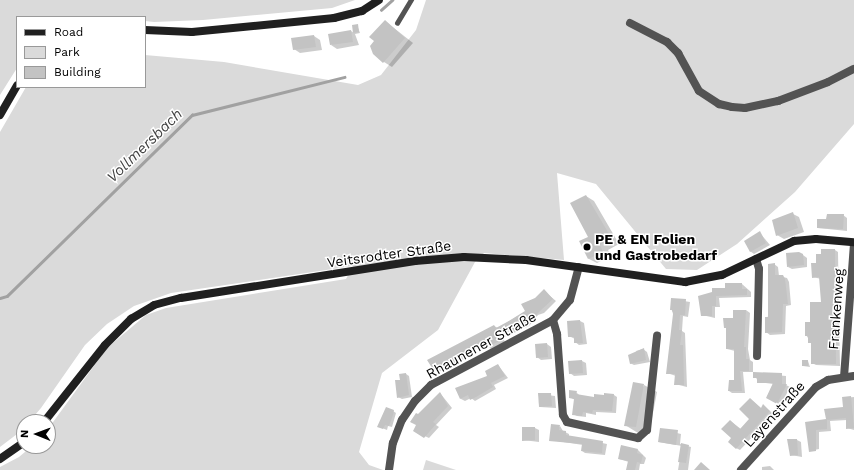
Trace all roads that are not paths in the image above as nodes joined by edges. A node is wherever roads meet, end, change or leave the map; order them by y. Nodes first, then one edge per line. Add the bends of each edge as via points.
1 (379, 0) edge
2 (411, 0) edge
3 (397, 23) dead end
4 (630, 23) dead end
5 (146, 30) edge
6 (854, 69) edge
7 (16, 87) edge
8 (0, 115) edge
9 (854, 243) edge
10 (756, 259) junction
11 (579, 267) junction
12 (552, 320) junction
13 (657, 336) dead end
14 (757, 356) dead end
15 (854, 376) edge
16 (844, 377) junction
17 (50, 414) edge
18 (16, 448) edge
19 (0, 459) edge
20 (390, 470) edge
21 (741, 470) edge

1 - 5 street via 362,11 334,18 192,32
2 - 3 lane
4 - 6 street via 667,42 678,53 699,91 719,104 732,107 746,108 778,101
7 - 8 street
9 - 10 street, Veitsrodter Straße via 816,239 794,241
9 - 16 street, Frankenweg
10 - 11 street, Veitsrodter Straße via 722,275 685,282
10 - 14 street via 759,268
11 - 12 street, Rhaunener Straße via 570,300
11 - 17 street, Veitsrodter Straße via 526,260 464,257 415,261 181,298 154,305 131,319 105,345
12 - 13 street via 557,334 563,415 567,422 638,438 647,430
12 - 20 street, Rhaunener Straße via 431,385 402,420 393,443
15 - 16 street, Layenstraße
16 - 21 street, Layenstraße via 828,380 816,387
18 - 19 street

